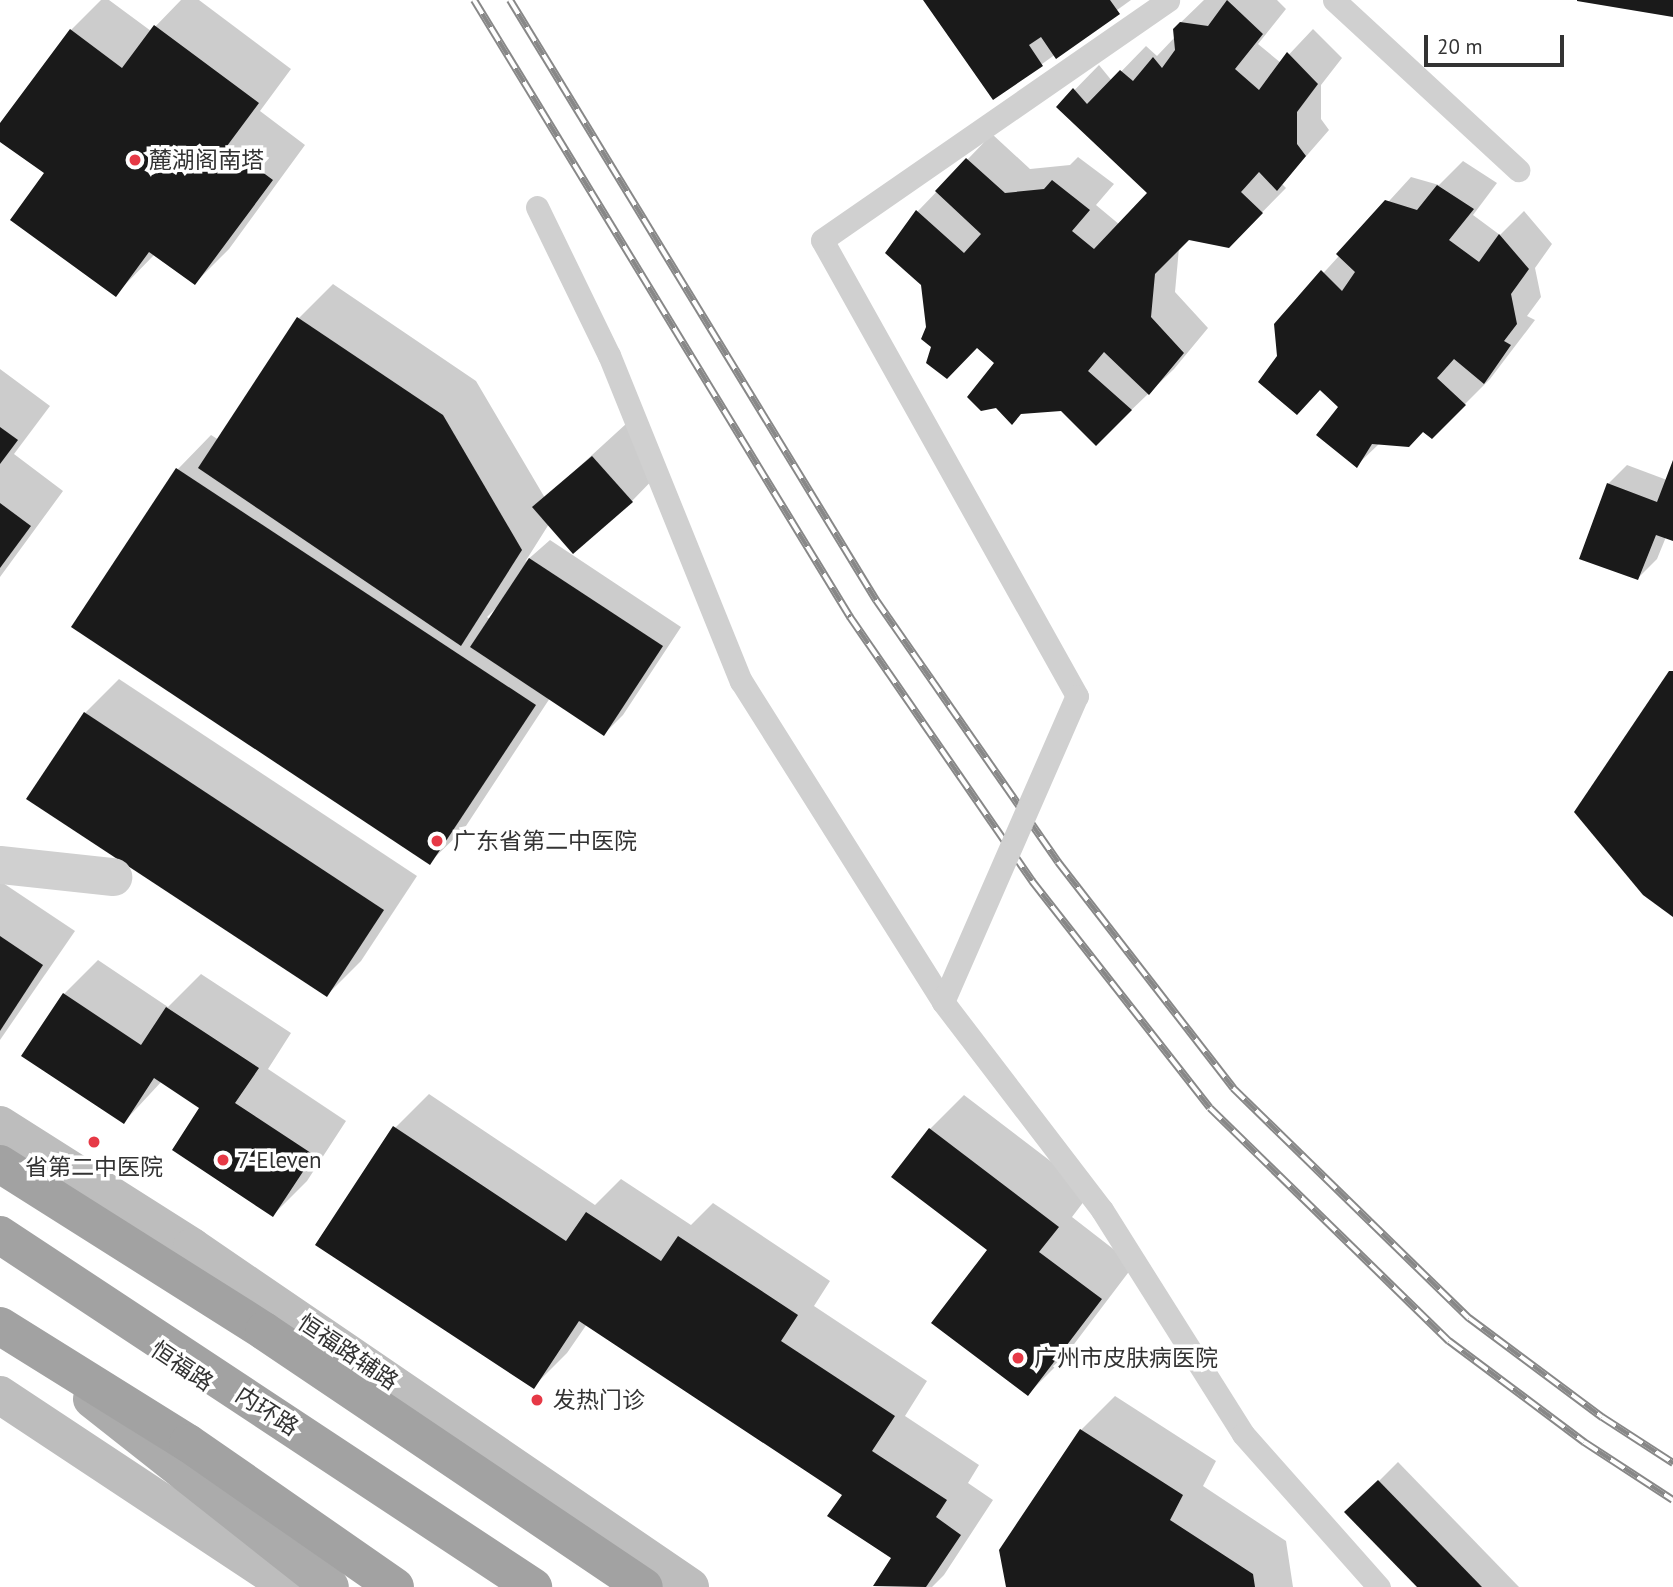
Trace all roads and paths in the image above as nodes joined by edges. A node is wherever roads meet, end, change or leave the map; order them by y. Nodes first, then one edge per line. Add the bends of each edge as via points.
1 (1168, 0) edge
2 (1334, 0) edge
3 (1518, 170) dead end
4 (537, 207) dead end
5 (0, 865) edge
6 (113, 877) dead end
7 (943, 1002) junction
8 (0, 1125) edge
9 (0, 1164) edge
10 (0, 1235) edge
11 (0, 1244) edge
12 (0, 1326) edge
13 (0, 1332) edge
14 (0, 1395) edge
15 (290, 1587) edge
16 (330, 1587) edge
17 (395, 1587) edge
18 (499, 1587) edge
19 (533, 1587) edge
20 (644, 1587) edge
21 (690, 1587) edge
22 (1379, 1587) edge

1 - 7 lane, bridge via 822,240 1077,696
2 - 3 lane
4 - 7 lane via 609,355 741,681
5 - 6 street
7 - 22 lane via 1102,1210 1243,1434
8 - 21 main road, 恒福路辅路 via 226,1269
9 - 20 highway via 264,1331
10 - 19 highway, 内环路
11 - 18 main road, 恒福路
12 - 17 highway via 188,1443
13 - 16 main road
14 - 15 main road

